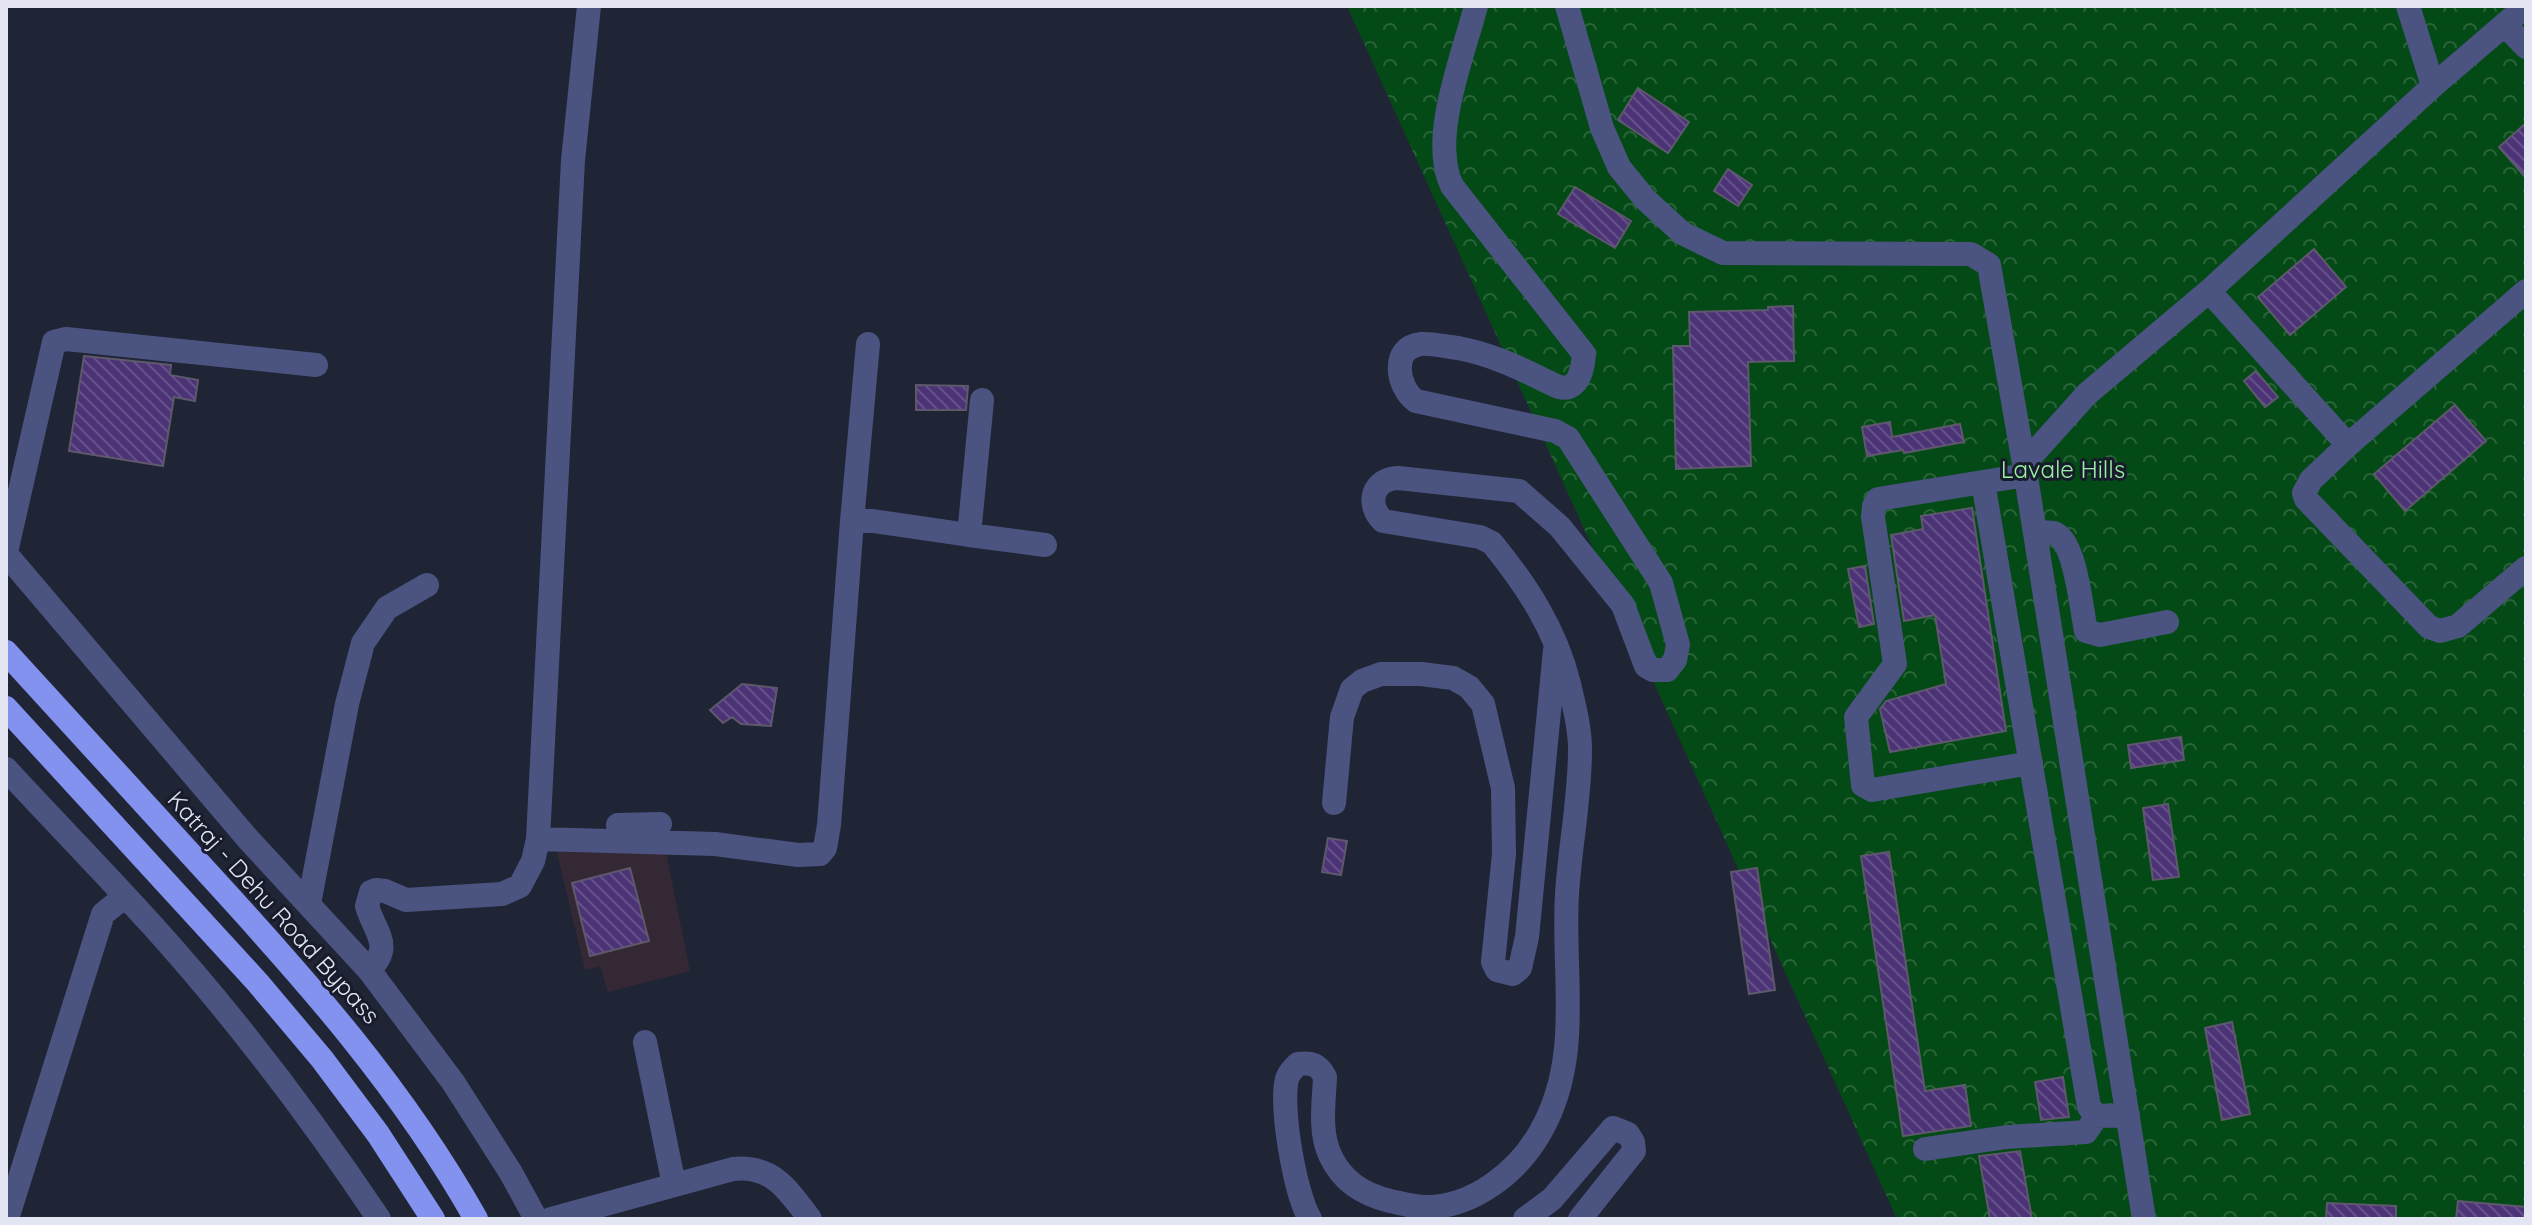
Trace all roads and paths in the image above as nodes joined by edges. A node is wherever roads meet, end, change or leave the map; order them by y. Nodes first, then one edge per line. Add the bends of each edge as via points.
1 (589, 6) edge
2 (1476, 6) edge
3 (1567, 6) edge
4 (2408, 6) edge
5 (2526, 6) edge
6 (2506, 26) junction
7 (2526, 47) edge
8 (2433, 86) junction
9 (2209, 291) junction
10 (2526, 291) edge
11 (868, 344) dead end
12 (316, 365) dead end
13 (982, 400) dead end
14 (2348, 445) junction
15 (2025, 470) junction
16 (1983, 482) junction
17 (852, 521) junction
18 (2035, 533) junction
19 (969, 535) junction
20 (1045, 545) dead end
21 (6, 553) edge
22 (2526, 568) edge
23 (427, 585) dead end
24 (2167, 622) dead end
25 (1556, 642) junction
26 (6, 652) edge
27 (6, 708) edge
28 (2031, 763) junction
29 (6, 769) edge
30 (1334, 803) dead end
31 (660, 824) dead end
32 (539, 832) junction
33 (125, 896) junction
34 (309, 904) junction
35 (369, 970) junction
36 (645, 1042) dead end
37 (2128, 1115) junction
38 (2097, 1116) junction
39 (1925, 1149) dead end
40 (674, 1185) junction
41 (7, 1219) edge
42 (379, 1219) edge
43 (433, 1219) edge
44 (476, 1219) edge
45 (536, 1219) edge
46 (551, 1219) edge
47 (810, 1219) edge
48 (1310, 1219) edge
49 (1525, 1219) edge
50 (1580, 1219) edge
51 (2144, 1219) edge

1 - 32 street via 573,160
2 - 25 street via 1444,132 1444,167 1452,186 1584,354 1583,365 1576,381 1559,387 1510,363 1420,344 1402,356 1402,387 1416,401 1568,438 1661,583 1678,645 1675,660 1663,671 1646,666 1623,605 1560,527 1519,491 1391,478 1372,495 1383,521 1492,543 1541,609
3 - 15 street via 1602,128 1619,167 1682,233 1723,253 1971,254 1989,265
4 - 8 street
5 - 6 street
6 - 7 street
6 - 8 street
8 - 9 street
9 - 14 street
9 - 15 street via 2087,394
10 - 14 street
11 - 17 street
12 - 21 street via 66,339 54,342
13 - 19 street
14 - 22 street via 2311,480 2306,499 2429,627 2440,631 2458,626
15 - 16 street
15 - 18 street
16 - 28 street
16 - 28 street via 1875,502 1895,664 1856,717 1863,785 1875,791
17 - 19 street
17 - 32 street via 829,825 820,854
18 - 24 street via 2063,539 2072,555 2086,631 2100,635
18 - 37 street
19 - 20 street
21 - 34 street
23 - 34 street via 387,608 363,643
25 - 30 street via 1527,937 1520,968 1513,974 1497,970 1493,962 1504,854 1503,788 1483,704 1469,687 1453,678 1381,674 1352,689 1342,717
25 - 48 street via 1569,681 1580,749 1567,896 1569,1023 1553,1107 1527,1152 1491,1185 1461,1202 1422,1208 1367,1193 1346,1179 1325,1142 1325,1077 1314,1064 1298,1064 1287,1080 1287,1116 1300,1196
26 - 44 highway, Katraj - Dehu Road Bypass via 343,1024 409,1112
27 - 43 highway via 295,1026 378,1134
28 - 38 street via 2089,1107
29 - 33 street
31 - 32 street
32 - 35 street via 520,886 502,894 406,900 385,891 371,892 367,906 382,957
33 - 41 street via 103,914
33 - 42 street via 226,1012
34 - 35 street
35 - 45 street via 453,1082
36 - 40 street
37 - 38 street
37 - 51 street
38 - 39 street via 2086,1132
40 - 46 street
40 - 47 street via 733,1169 762,1171 790,1192
49 - 50 street via 1552,1199 1613,1128 1620,1128 1634,1151

